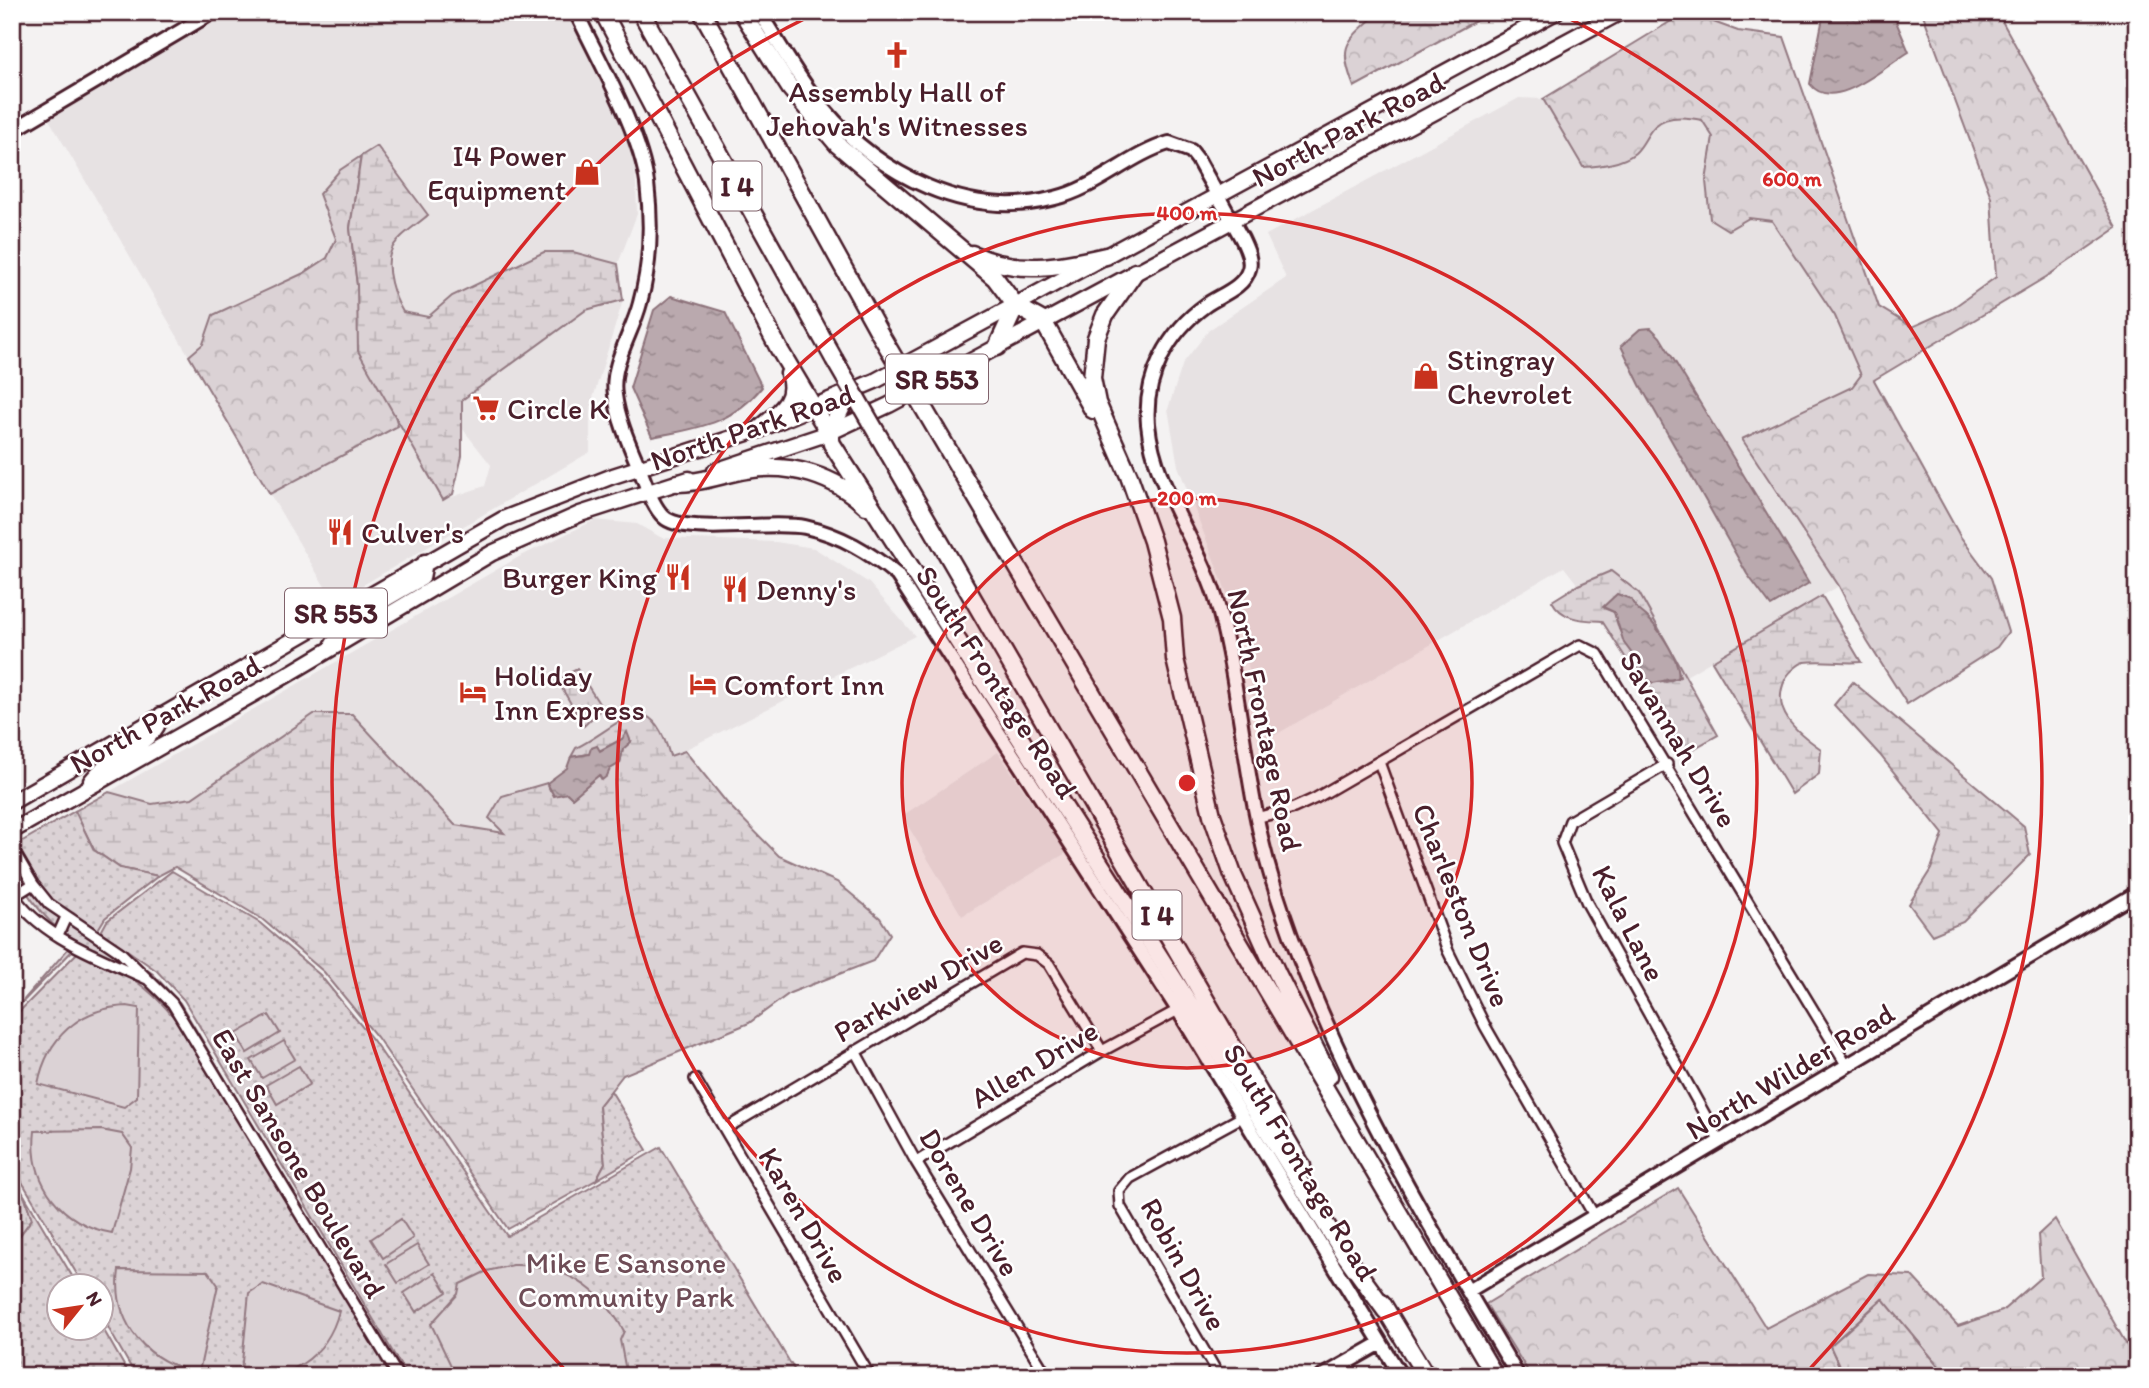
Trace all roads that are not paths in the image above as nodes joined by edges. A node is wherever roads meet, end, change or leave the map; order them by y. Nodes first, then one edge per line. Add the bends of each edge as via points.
1 (214, 12) edge
2 (576, 12) edge
3 (603, 12) edge
4 (641, 12) edge
5 (702, 12) edge
6 (742, 12) edge
7 (759, 12) edge
8 (1556, 12) edge
9 (1621, 12) edge
10 (12, 131) edge
11 (1217, 196) junction
12 (1231, 220) junction
13 (960, 248) junction
14 (1106, 256) junction
15 (1135, 272) junction
16 (1016, 306) junction
17 (1043, 321) junction
18 (997, 347) junction
19 (779, 349) junction
20 (849, 393) junction
21 (814, 409) junction
22 (760, 429) junction
23 (829, 433) junction
24 (639, 467) junction
25 (678, 483) junction
26 (649, 491) junction
27 (878, 518) junction
28 (425, 562) junction
29 (1174, 647) junction
30 (331, 648) junction
31 (161, 715) junction
32 (1379, 762) junction
33 (1667, 764) junction
34 (80, 792) junction
35 (12, 802) edge
36 (1256, 818) junction
37 (12, 831) edge
38 (12, 848) edge
39 (33, 884) junction
40 (2137, 893) edge
41 (13, 895) edge
42 (66, 916) junction
43 (58, 935) junction
44 (151, 982) junction
45 (1178, 1010) junction
46 (855, 1051) junction
47 (1102, 1051) junction
48 (1847, 1066) junction
49 (695, 1079) dead end
50 (1337, 1107) junction
51 (1242, 1117) junction
52 (725, 1129) junction
53 (1720, 1142) junction
54 (916, 1162) junction
55 (1595, 1217) junction
56 (1468, 1291) junction
57 (1386, 1311) junction
58 (1381, 1343) junction
59 (1043, 1374) edge
60 (398, 1376) edge
61 (870, 1376) edge
62 (1219, 1376) edge
63 (1323, 1376) edge
64 (1401, 1376) edge
65 (1426, 1376) edge
66 (1495, 1376) edge
67 (1518, 1376) edge

1 - 10 street
2 - 24 street, South Frontage Road via 636,143 646,180 649,267 615,374 615,394
3 - 19 highway
4 - 57 highway, I 4, bridge via 888,454
5 - 50 highway, I 4, bridge via 880,334
6 - 13 highway via 811,116 838,145
7 - 11 street, North Frontage Road via 805,84 848,134 877,159 933,189 994,204 1044,201 1077,192 1170,143 1191,150
8 - 11 main road, North Park Road
9 - 12 main road, North Park Road
11 - 12 street, North Frontage Road
11 - 14 main road, North Park Road / SR 553
12 - 15 main road, North Park Road / SR 553
12 - 36 street, North Frontage Road via 1247,252 1249,270 1237,286 1198,311 1176,332 1153,377 1148,421 1154,456 1214,595 1230,661
13 - 14 highway via 985,260 1024,269
13 - 16 highway via 995,278
14 - 16 main road, North Park Road / SR 553
15 - 17 main road, North Park Road / SR 553
15 - 29 highway via 1105,315 1092,359 1092,378 1097,403 1152,541 1172,618
16 - 17 highway
16 - 18 highway
16 - 20 main road, North Park Road / SR 553
17 - 18 main road, North Park Road / SR 553
17 - 29 highway via 1086,394 1121,471 1147,544
18 - 23 main road, North Park Road / SR 553
19 - 21 highway
19 - 22 highway via 793,386 791,395 785,408
20 - 21 main road, North Park Road / SR 553
20 - 23 highway
21 - 22 main road, North Park Road / SR 553
21 - 23 highway
22 - 24 main road, North Park Road / SR 553
23 - 25 main road, North Park Road / SR 553
23 - 27 highway
24 - 26 street, South Frontage Road
24 - 28 main road, North Park Road / SR 553 via 535,505
25 - 26 main road, North Park Road / SR 553
25 - 27 highway via 697,483 748,469 797,470 841,487
26 - 30 main road, North Park Road / SR 553 via 515,541
26 - 45 street, South Frontage Road via 658,509 673,522 803,526 848,540 897,575
27 - 57 highway via 1343,1252
28 - 30 main road via 422,578 355,617
28 - 31 main road, North Park Road / SR 553
29 - 50 highway via 1199,770 1233,875 1328,1073
30 - 34 main road, North Park Road / SR 553
31 - 34 main road via 149,737 113,759
31 - 35 main road, North Park Road / SR 553
32 - 33 street, Savannah Drive via 1580,645 1598,654
32 - 36 street via 1316,798
32 - 55 street, Charleston Drive via 1448,951 1485,1026
33 - 48 street, Savannah Drive
33 - 53 street, Kala Lane via 1570,821 1562,843 1587,903
34 - 37 main road, North Park Road / SR 553
36 - 56 street, North Frontage Road via 1286,924 1326,1022 1403,1177
38 - 39 street, East Sansone Boulevard
39 - 41 street
39 - 42 street, East Sansone Boulevard
40 - 48 street, North Wilder Road
41 - 43 street, East Sansone Boulevard via 35,921
42 - 43 street
42 - 44 street, East Sansone Boulevard via 120,952
43 - 44 street, East Sansone Boulevard
44 - 60 street, East Sansone Boulevard via 200,1044
45 - 47 street, Allen Drive
45 - 51 street, South Frontage Road
46 - 47 street, Parkview Drive via 1022,953 1037,955 1049,964
46 - 52 street, Parkview Drive
46 - 54 street, Dorene Drive
47 - 54 street, Allen Drive
48 - 53 street, North Wilder Road
49 - 52 street, Karen Drive
50 - 66 highway, I 4
51 - 58 street, South Frontage Road
51 - 62 street, Robin Drive via 1130,1178 1119,1191 1120,1206
52 - 61 street, Karen Drive
53 - 55 street, North Wilder Road
54 - 59 street, Dorene Drive
55 - 56 street, North Wilder Road
56 - 67 street, North Frontage Road
57 - 65 highway, I 4
58 - 63 street
58 - 64 street, South Frontage Road

